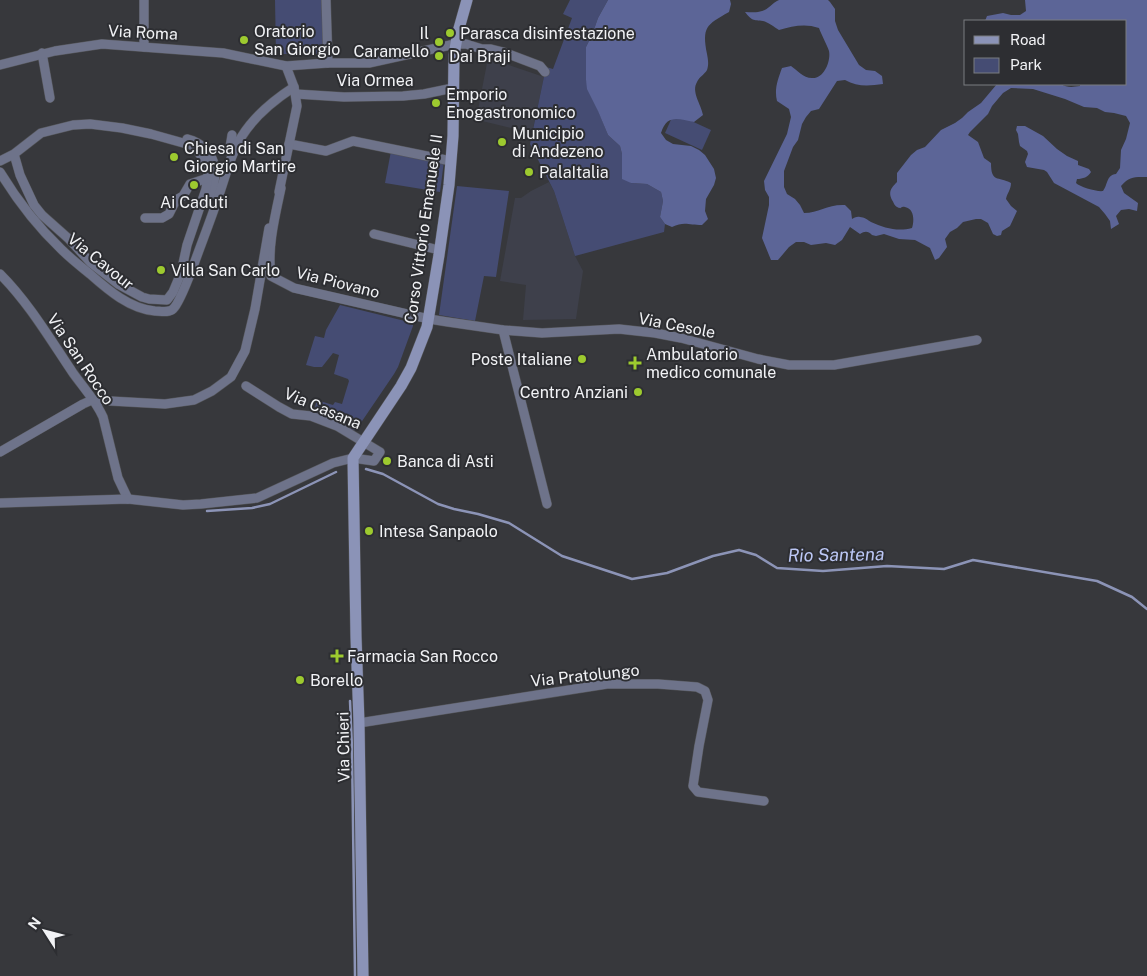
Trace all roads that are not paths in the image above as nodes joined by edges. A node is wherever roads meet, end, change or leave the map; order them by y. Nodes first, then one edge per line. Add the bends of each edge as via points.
1 (144, 0) edge
2 (326, 0) edge
3 (467, 0) edge
4 (455, 44) junction
5 (144, 47) junction
6 (42, 53) junction
7 (328, 63) junction
8 (0, 65) edge
9 (286, 66) junction
10 (545, 72) dead end
11 (453, 88) junction
12 (295, 90) junction
13 (50, 98) dead end
14 (154, 129) dead end
15 (232, 135) dead end
16 (289, 144) junction
17 (14, 154) junction
18 (232, 159) junction
19 (0, 161) edge
20 (451, 161) junction
21 (0, 172) edge
22 (208, 178) junction
23 (280, 188) junction
24 (213, 214) junction
25 (145, 218) dead end
26 (374, 234) dead end
27 (439, 250) junction
28 (0, 274) edge
29 (429, 319) junction
30 (503, 330) junction
31 (977, 340) dead end
32 (246, 386) dead end
33 (92, 400) junction
34 (363, 441) junction
35 (0, 452) edge
36 (353, 458) junction
37 (128, 499) junction
38 (0, 503) edge
39 (547, 504) dead end
40 (359, 723) junction
41 (764, 801) dead end
42 (363, 976) edge

1 - 5 street
2 - 7 street
3 - 4 main road, Corso Vittorio Emanuele II
4 - 7 street, Via Roma via 369,63
4 - 10 street via 503,52 540,66
4 - 11 main road, Corso Vittorio Emanuele II
5 - 6 street, Via Roma via 102,44
5 - 9 street, Via Roma via 223,53
6 - 8 street, Via Roma
6 - 13 street
7 - 9 street, Via Roma
9 - 12 street
11 - 12 street, Via Ormea via 403,96 344,96
11 - 20 main road, Corso Vittorio Emanuele II
12 - 16 street via 297,106
12 - 18 street, Via Cavour via 279,96 262,110 241,137
14 - 24 street, Via Cavour via 200,139 215,163
15 - 18 street, Via Cavour
16 - 20 street via 326,151 353,141
16 - 23 street
17 - 19 street
17 - 22 street via 41,133 90,124 151,134 194,146 209,167
17 - 22 street via 20,175 42,215 103,274 149,299 167,300 176,286
18 - 24 street, Via Cavour
20 - 27 main road, Corso Vittorio Emanuele II
21 - 24 street, Via Cavour via 24,208 62,250 104,286 138,308 173,309
22 - 25 street via 190,184 169,214 162,218
23 - 29 street, Via Piovano via 273,229 271,276 294,288
23 - 33 street via 272,212 245,350 231,377 194,400 165,404
26 - 27 street
27 - 29 main road, Corso Vittorio Emanuele II
28 - 33 street, Via San Rocco via 24,301
29 - 30 street, Via Cesole
29 - 34 main road, Corso Vittorio Emanuele II via 411,368
30 - 31 street, Via Cesole via 542,333 619,329 655,333 789,365 834,365
30 - 39 street
32 - 34 street, Via Casana via 292,414 311,416
33 - 35 street
33 - 37 street, Via San Rocco via 103,417 118,478
34 - 36 main road, Corso Vittorio Emanuele II
34 - 36 street, Via Casana via 380,452 374,461
36 - 37 street via 333,463 257,498 183,505
36 - 40 main road, Via Chieri
37 - 38 street
40 - 41 street, Via Pratolungo via 607,684 697,687 705,691 708,700 693,786 698,792
40 - 42 main road, Via Chieri

